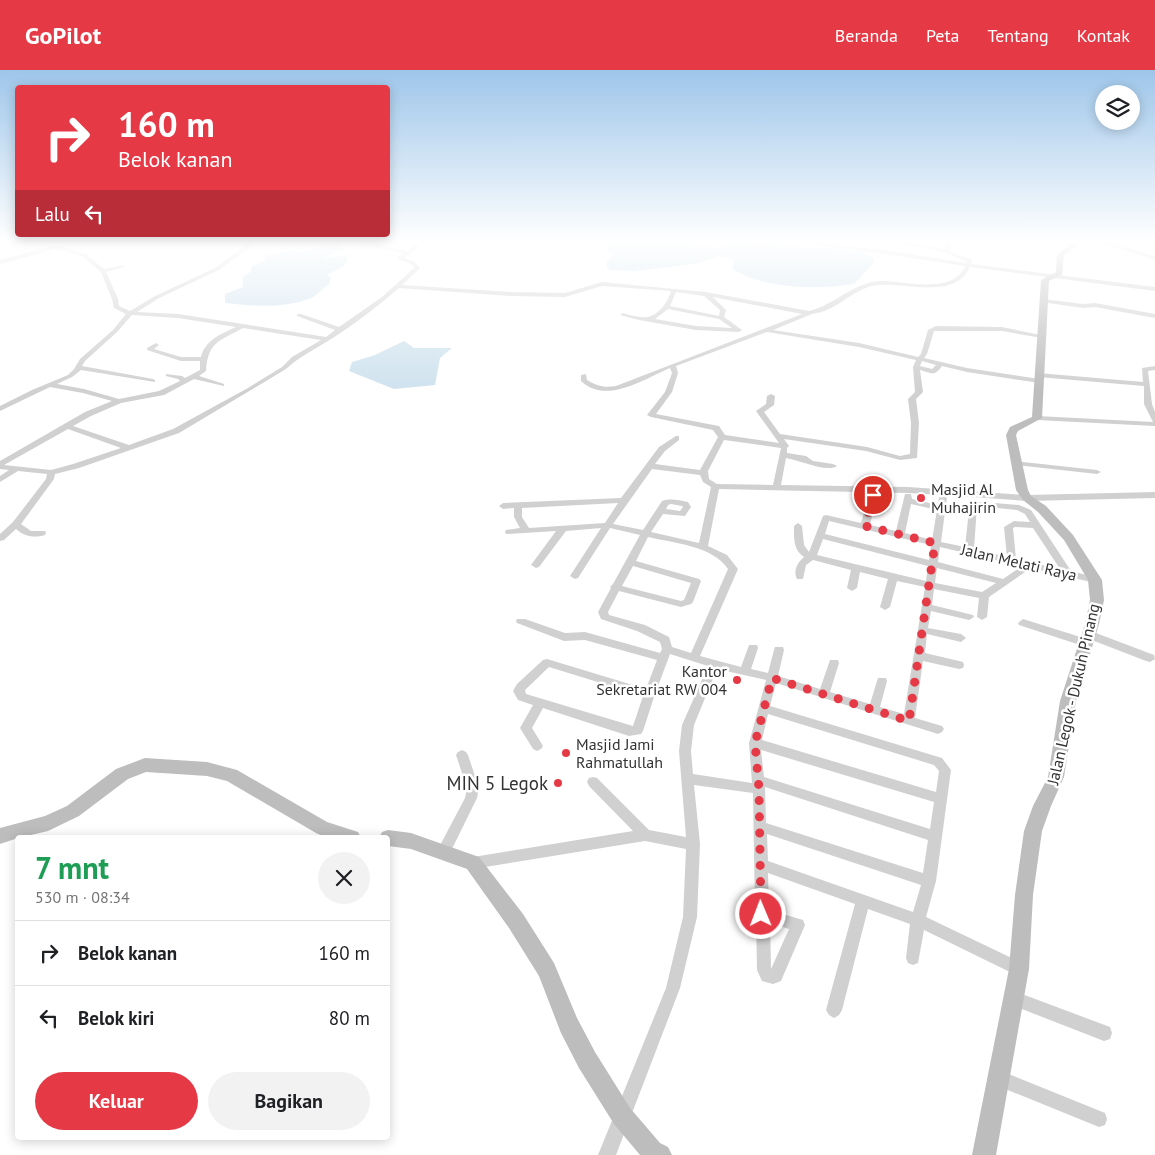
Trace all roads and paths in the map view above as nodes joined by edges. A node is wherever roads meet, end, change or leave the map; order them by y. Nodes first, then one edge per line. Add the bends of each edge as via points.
1 (674, 290) edge
2 (111, 291) edge
3 (171, 291) edge
4 (393, 291) edge
5 (464, 291) edge
6 (580, 291) edge
7 (679, 291) edge
8 (858, 291) edge
9 (1045, 291) edge
10 (706, 294) junction
11 (1044, 301) junction
12 (667, 306) junction
13 (130, 313) junction
14 (809, 313) junction
15 (299, 315) dead end
16 (623, 315) dead end
17 (1155, 316) edge
18 (648, 318) junction
19 (722, 318) junction
20 (240, 326) junction
21 (340, 330) junction
22 (739, 330) junction
23 (764, 331) junction
24 (1042, 336) junction
25 (749, 337) junction
26 (327, 340) junction
27 (156, 345) dead end
28 (203, 359) junction
29 (920, 359) junction
30 (940, 364) junction
31 (672, 365) junction
32 (78, 367) junction
33 (916, 367) junction
34 (1155, 368) edge
35 (168, 375) dead end
36 (584, 375) dead end
37 (193, 378) junction
38 (1039, 378) junction
39 (153, 381) dead end
40 (184, 382) junction
41 (1147, 384) junction
42 (50, 385) junction
43 (222, 386) dead end
44 (771, 396) dead end
45 (119, 401) junction
46 (0, 409) edge
47 (1037, 418) junction
48 (1155, 420) edge
49 (1155, 424) edge
50 (67, 426) junction
51 (777, 436) junction
52 (722, 437) junction
53 (676, 438) dead end
54 (127, 447) junction
55 (784, 450) junction
56 (1016, 463) junction
57 (0, 466) edge
58 (650, 466) junction
59 (833, 466) dead end
60 (15, 470) junction
61 (51, 472) junction
62 (1097, 472) dead end
63 (704, 473) junction
64 (0, 480) edge
65 (715, 486) junction
66 (776, 488) junction
67 (973, 493) junction
68 (873, 495) dead end
69 (1155, 495) edge
70 (943, 497) dead end
71 (1027, 498) junction
72 (624, 500) junction
73 (973, 503) junction
74 (503, 506) dead end
75 (518, 506) junction
76 (941, 508) junction
77 (662, 511) dead end
78 (16, 524) junction
79 (608, 525) junction
80 (798, 526) dead end
81 (865, 526) junction
82 (1037, 526) junction
83 (563, 528) junction
84 (526, 531) junction
85 (509, 532) dead end
86 (42, 534) dead end
87 (900, 534) junction
88 (645, 535) junction
89 (820, 536) junction
90 (1, 538) dead end
91 (935, 543) junction
92 (703, 548) junction
93 (969, 551) junction
94 (812, 557) junction
95 (1012, 561) junction
96 (630, 562) junction
97 (933, 564) junction
98 (536, 565) dead end
99 (1030, 565) junction
100 (856, 568) junction
101 (1067, 573) junction
102 (575, 576) dead end
103 (800, 577) dead end
104 (893, 577) junction
105 (1095, 580) junction
106 (1004, 582) junction
107 (929, 585) junction
108 (616, 587) junction
109 (852, 588) dead end
110 (984, 596) junction
111 (885, 607) dead end
112 (927, 607) junction
113 (969, 616) dead end
114 (982, 617) dead end
115 (521, 621) dead end
116 (1023, 623) dead end
117 (923, 630) junction
118 (961, 638) dead end
119 (1087, 639) junction
120 (753, 648) dead end
121 (779, 650) dead end
122 (665, 654) junction
123 (919, 656) junction
124 (694, 657) junction
125 (1150, 658) dead end
126 (834, 663) dead end
127 (714, 664) junction
128 (959, 665) dead end
129 (746, 671) junction
130 (772, 678) junction
131 (882, 682) dead end
132 (649, 694) junction
133 (824, 694) junction
134 (540, 703) junction
135 (763, 708) junction
136 (874, 710) junction
137 (909, 721) junction
138 (938, 729) dead end
139 (755, 743) junction
140 (537, 746) dead end
141 (462, 755) dead end
142 (689, 779) junction
143 (593, 782) dead end
144 (759, 784) junction
145 (941, 799) junction
146 (759, 826) junction
147 (343, 835) edge
148 (645, 835) junction
149 (0, 836) edge
150 (936, 837) junction
151 (390, 838) edge
152 (694, 844) junction
153 (443, 853) junction
154 (473, 863) junction
155 (760, 864) junction
156 (929, 881) junction
157 (863, 901) junction
158 (761, 914) junction
159 (918, 920) junction
160 (914, 958) dead end
161 (1019, 969) junction
162 (1014, 1000) junction
163 (834, 1010) dead end
164 (1104, 1033) dead end
165 (999, 1078) junction
166 (622, 1116) junction
167 (1099, 1119) dead end
168 (607, 1155) edge
169 (660, 1155) edge
170 (984, 1155) edge

1 - 12 street
2 - 13 street via 116,306
3 - 13 street
4 - 21 street
5 - 6 street via 565,295
7 - 10 street
8 - 14 street via 826,309
9 - 11 street
10 - 14 street
10 - 19 street via 723,310
11 - 17 street via 1095,305
11 - 24 street
12 - 18 street
12 - 19 street
13 - 20 street via 178,316
13 - 32 street
14 - 23 street
15 - 21 street
16 - 18 street
18 - 22 street via 698,329
19 - 22 street
20 - 26 street
20 - 28 street via 208,345
21 - 26 street
22 - 23 street
22 - 25 street
23 - 25 street
23 - 29 street via 859,345
24 - 29 street via 1002,329 936,328 931,330
24 - 38 street
25 - 31 street
26 - 54 street via 176,431
27 - 28 street via 149,349 182,359
28 - 37 street via 202,372
29 - 30 street
29 - 33 street
30 - 33 street via 934,372
30 - 38 street
31 - 36 street via 640,381 609,389 585,382
31 - 52 street via 675,373 670,387 651,415 712,426
32 - 39 street
32 - 42 street via 70,376
33 - 51 street via 918,392 912,399 914,456 900,458 867,449
34 - 41 street via 1144,369
35 - 40 street via 180,377
37 - 40 street
37 - 43 street
38 - 41 street
38 - 47 street
40 - 45 street via 161,393
41 - 48 street via 1148,404
42 - 45 street
42 - 46 street
44 - 51 street via 770,405 760,411
45 - 50 street
47 - 49 street
47 - 56 street, Jalan Legok - Dukuh Pinang via 1012,431
50 - 54 street
50 - 57 street
51 - 55 street
52 - 55 street
52 - 63 street
53 - 58 street via 662,448
54 - 61 street
55 - 59 street via 811,463
55 - 66 street
56 - 62 street
56 - 71 street, Jalan Legok - Dukuh Pinang via 1019,482
57 - 60 street
58 - 63 street
58 - 72 street
60 - 61 street
60 - 64 street
61 - 78 street via 50,479
63 - 65 street via 704,479
65 - 66 street
65 - 92 street
66 - 67 street
67 - 71 street
67 - 73 street
68 - 81 street
69 - 71 street
70 - 76 street
71 - 105 street, Jalan Legok - Dukuh Pinang via 1066,533
72 - 75 street
72 - 79 street
73 - 82 street via 1022,508
73 - 93 street
74 - 75 street
75 - 84 street via 518,517
76 - 87 street via 907,498
76 - 91 street
77 - 88 street
78 - 86 street via 26,534
78 - 90 street
79 - 83 street
79 - 88 street
79 - 102 street
80 - 94 street via 800,550
81 - 87 street, Jalan Melati Raya
81 - 89 street, Jalan Melati Raya via 826,518
82 - 95 street via 1008,526
82 - 101 street
83 - 84 street
83 - 98 street
84 - 85 street
87 - 91 street, Jalan Melati Raya
88 - 92 street
88 - 96 street
89 - 94 street
89 - 97 street
91 - 93 street, Jalan Melati Raya
91 - 97 street
92 - 124 street via 720,553 733,569
93 - 95 street, Jalan Melati Raya
94 - 100 street
94 - 103 street via 800,565
95 - 99 street, Jalan Melati Raya
96 - 108 street
96 - 108 street via 696,581 688,602 681,604
97 - 106 street
97 - 107 street
99 - 101 street, Jalan Melati Raya
99 - 106 street
100 - 104 street
100 - 109 street
101 - 105 street, Jalan Melati Raya
104 - 107 street
104 - 111 street
105 - 119 street, Jalan Legok - Dukuh Pinang via 1097,600
106 - 110 street
107 - 110 street
107 - 112 street
108 - 122 street via 603,612 605,617 656,634 665,640
110 - 114 street
112 - 113 street
112 - 117 street
115 - 122 street via 564,637 585,636
116 - 119 street
117 - 118 street
117 - 123 street
119 - 125 street
119 - 161 street, Jalan Legok - Dukuh Pinang via 1068,701 1056,777 1033,832 1024,895
120 - 129 street
121 - 130 street
122 - 124 street
122 - 132 street
123 - 128 street
123 - 137 street
124 - 127 street
126 - 133 street
127 - 129 street
127 - 142 street via 688,726
129 - 130 street
130 - 133 street
130 - 135 street
131 - 136 street
132 - 134 street via 638,731 634,733
132 - 134 street via 547,663 519,691 522,697
133 - 136 street
134 - 140 street via 526,728
135 - 139 street
135 - 145 street via 938,761 945,770
136 - 137 street
137 - 138 street
139 - 144 street
139 - 145 street
141 - 153 street via 474,788
142 - 144 street
142 - 152 street
143 - 148 street
144 - 146 street
144 - 150 street
145 - 150 street
146 - 155 street
146 - 156 street
147 - 149 street via 322,828 231,775 207,769 145,765 122,774 73,811 48,823
148 - 152 street
148 - 154 street
150 - 156 street
151 - 153 street via 411,841
152 - 166 street via 690,917 673,988
153 - 154 street
154 - 166 street via 547,970 586,1060
155 - 157 street
155 - 158 street
156 - 159 street
157 - 159 street
157 - 163 street
158 - 158 street via 764,970 767,976 773,977 798,925
159 - 160 street
159 - 161 street
161 - 162 street, Jalan Legok - Dukuh Pinang
162 - 164 street
162 - 165 street, Jalan Legok - Dukuh Pinang
165 - 167 street
165 - 170 street, Jalan Legok - Dukuh Pinang
166 - 168 street
166 - 169 street via 652,1151

